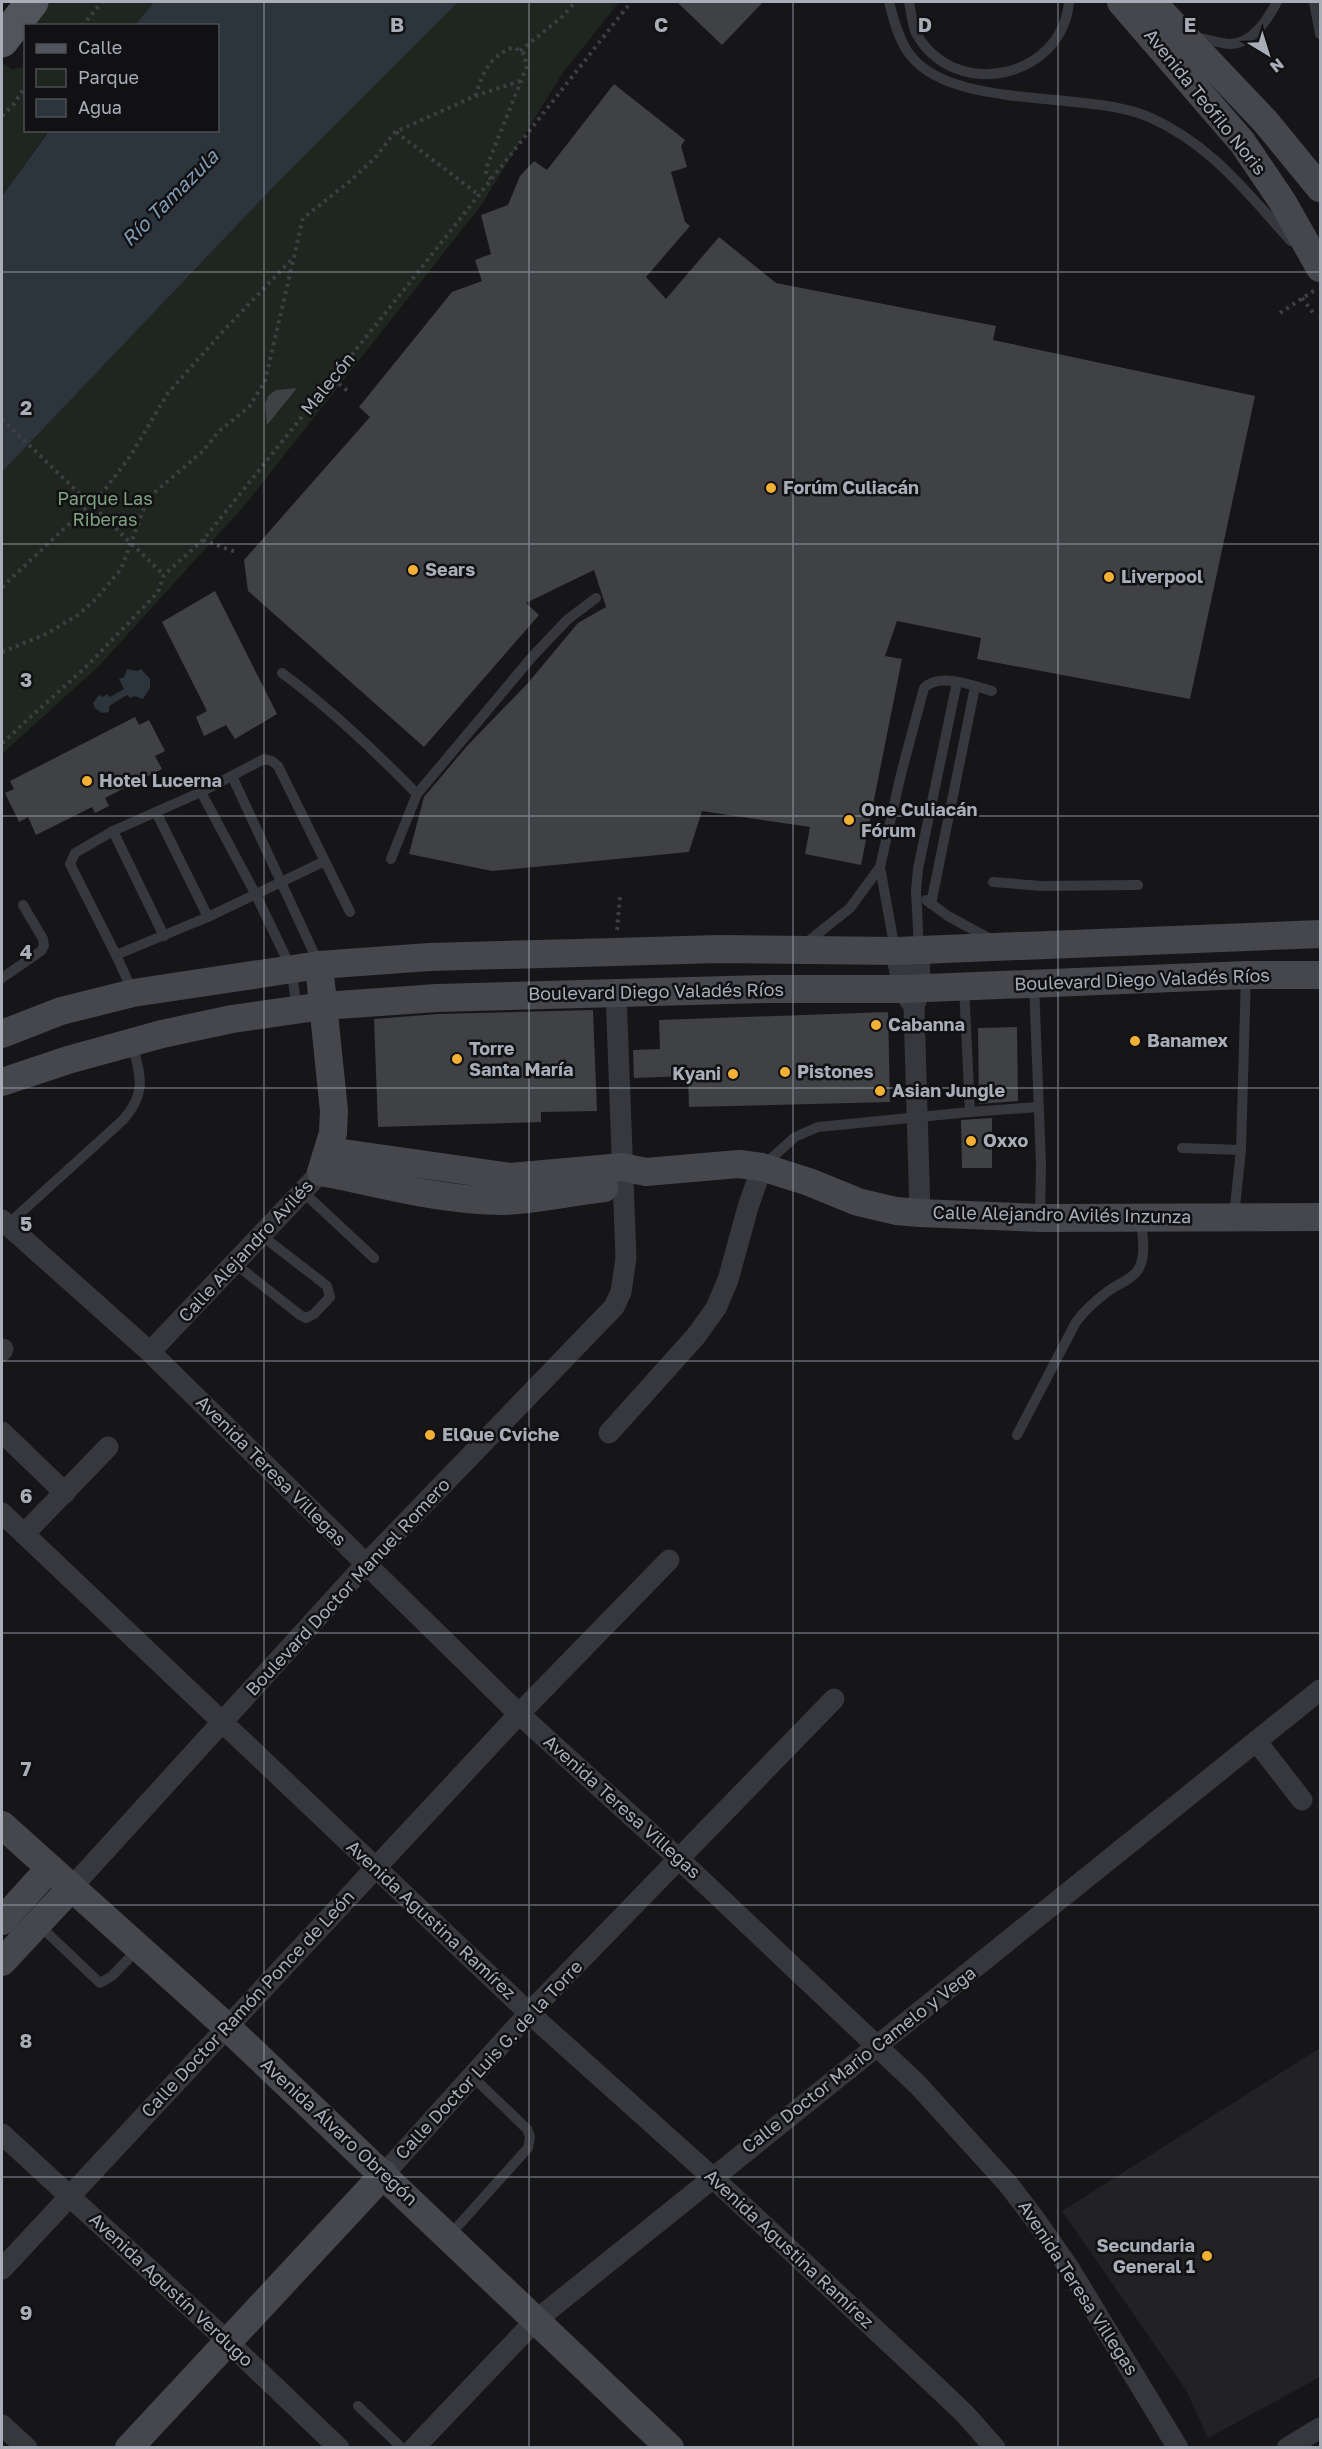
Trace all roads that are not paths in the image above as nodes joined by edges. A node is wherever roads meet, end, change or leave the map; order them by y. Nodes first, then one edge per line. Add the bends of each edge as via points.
1 (32, 2) edge
2 (889, 2) edge
3 (909, 2) edge
4 (1069, 2) edge
5 (1120, 2) edge
6 (1152, 2) edge
7 (1277, 2) edge
8 (1314, 2) edge
9 (1320, 34) edge
10 (1186, 35) junction
11 (2, 41) edge
12 (1320, 188) edge
13 (1320, 268) edge
14 (596, 598) dead end
15 (282, 674) dead end
16 (957, 682) junction
17 (975, 687) junction
18 (992, 691) dead end
19 (232, 776) junction
20 (201, 792) junction
21 (417, 794) junction
22 (934, 795) junction
23 (952, 799) junction
24 (156, 812) junction
25 (114, 831) junction
26 (391, 859) dead end
27 (325, 861) junction
28 (880, 867) junction
29 (993, 882) dead end
30 (282, 883) junction
31 (1138, 885) dead end
32 (916, 891) junction
33 (256, 895) junction
34 (931, 904) junction
35 (23, 905) dead end
36 (350, 912) dead end
37 (208, 917) junction
38 (1318, 933) edge
39 (164, 936) junction
40 (1003, 945) junction
41 (796, 950) junction
42 (907, 950) junction
43 (116, 955) junction
44 (319, 965) junction
45 (291, 968) junction
46 (1246, 975) junction
47 (1320, 975) edge
48 (2, 978) edge
49 (1034, 983) junction
50 (964, 986) junction
51 (133, 993) junction
52 (616, 993) junction
53 (912, 995) junction
54 (310, 1008) junction
55 (2, 1034) edge
56 (132, 1042) junction
57 (2, 1082) edge
58 (1038, 1107) junction
59 (970, 1112) junction
60 (917, 1118) junction
61 (1182, 1148) dead end
62 (1241, 1150) junction
63 (762, 1167) junction
64 (317, 1171) junction
65 (631, 1175) junction
66 (920, 1213) junction
67 (1234, 1216) junction
68 (1320, 1217) edge
69 (1040, 1218) junction
70 (1141, 1218) junction
71 (4, 1223) edge
72 (261, 1235) junction
73 (374, 1258) dead end
74 (234, 1263) junction
75 (150, 1352) junction
76 (2, 1432) edge
77 (609, 1432) dead end
78 (1017, 1436) dead end
79 (108, 1447) dead end
80 (65, 1493) junction
81 (2, 1513) edge
82 (24, 1534) junction
83 (669, 1560) dead end
84 (365, 1565) junction
85 (1320, 1690) edge
86 (834, 1699) dead end
87 (519, 1714) junction
88 (224, 1722) junction
89 (1257, 1742) junction
90 (1302, 1800) dead end
91 (2, 1825) edge
92 (680, 1860) junction
93 (50, 1868) junction
94 (375, 1868) junction
95 (72, 1887) junction
96 (2, 1921) edge
97 (37, 1924) junction
98 (139, 1948) junction
99 (2, 1962) edge
100 (529, 2013) junction
101 (227, 2027) junction
102 (878, 2045) junction
103 (472, 2076) junction
104 (2, 2134) edge
105 (384, 2174) junction
106 (712, 2177) junction
107 (69, 2196) junction
108 (449, 2236) junction
109 (2, 2269) edge
110 (535, 2321) junction
111 (227, 2341) junction
112 (358, 2406) dead end
113 (2, 2425) edge
114 (1320, 2428) edge
115 (27, 2448) edge
116 (129, 2448) edge
117 (339, 2448) edge
118 (402, 2448) edge
119 (414, 2448) edge
120 (670, 2448) edge
121 (995, 2448) edge
122 (1178, 2448) edge
123 (1287, 2448) edge

1 - 11 main road
2 - 13 lane via 906,50 938,78 974,91 1127,111 1162,123 1195,142 1238,180 1284,234
3 - 4 lane via 915,31 927,48 952,68 988,75 1023,67 1038,57 1062,29
5 - 13 main road, Avenida Teófilo Noris via 1242,142
6 - 10 main road, Avenida Teófilo Noris
7 - 10 lane via 1251,37 1230,44
8 - 9 lane
10 - 12 main road, Avenida Teófilo Noris
14 - 21 lane via 532,657
15 - 21 lane via 339,717
16 - 17 lane
16 - 22 lane
16 - 28 lane via 933,682 924,688
17 - 18 lane
17 - 23 lane
19 - 20 lane
19 - 27 lane via 264,759 278,766
19 - 30 lane
20 - 24 lane
20 - 33 lane
21 - 26 lane
22 - 23 lane
22 - 32 lane
23 - 34 lane
24 - 25 lane
24 - 37 lane
25 - 39 lane
25 - 43 lane via 75,853 70,864
27 - 30 lane
27 - 36 lane
28 - 41 lane via 840,918
28 - 42 lane
29 - 31 lane via 1041,886
30 - 33 lane
30 - 44 lane
32 - 34 lane
32 - 42 lane
33 - 37 lane
33 - 45 lane
34 - 40 lane
35 - 48 lane via 44,946
37 - 39 lane
38 - 40 main road
39 - 43 lane
40 - 42 main road
41 - 42 main road
41 - 44 main road via 429,957
42 - 53 street
43 - 51 lane
44 - 45 main road
44 - 54 main road
45 - 51 main road
45 - 54 lane
46 - 47 main road, Boulevard Diego Valadés Ríos
46 - 49 main road, Boulevard Diego Valadés Ríos
46 - 62 lane
49 - 50 main road, Boulevard Diego Valadés Ríos
49 - 58 lane
50 - 53 main road, Boulevard Diego Valadés Ríos
50 - 59 lane
51 - 55 main road via 61,1011
52 - 53 main road, Boulevard Diego Valadés Ríos via 767,989
52 - 54 main road, Boulevard Diego Valadés Ríos via 437,998
52 - 65 street, Boulevard Doctor Manuel Romero
53 - 60 street
54 - 56 main road, Boulevard Diego Valadés Ríos via 232,1019
54 - 64 main road via 334,1111 333,1134
56 - 57 main road, Boulevard Diego Valadés Ríos
56 - 71 lane via 140,1078 135,1106
58 - 59 lane
58 - 69 lane
59 - 60 lane
60 - 63 lane via 807,1130
60 - 66 street
61 - 62 lane
62 - 67 lane
63 - 65 main road, Calle Alejandro Avilés Inzunza via 718,1164
63 - 66 main road, Calle Alejandro Avilés Inzunza via 858,1202
63 - 77 street via 716,1308 696,1336
64 - 65 main road, Calle Alejandro Avilés Inzunza via 504,1177
64 - 72 street, Calle Alejandro Avilés
64 - 73 lane
65 - 84 street, Boulevard Doctor Manuel Romero via 625,1277 614,1306
66 - 69 main road, Calle Alejandro Avilés Inzunza
67 - 68 main road, Calle Alejandro Avilés Inzunza
67 - 70 main road, Calle Alejandro Avilés Inzunza
69 - 70 main road, Calle Alejandro Avilés Inzunza
70 - 78 lane via 1140,1266 1084,1311 1076,1322
71 - 75 street, Avenida Teresa Villegas
72 - 74 street, Calle Alejandro Avilés
72 - 74 lane via 327,1286 330,1297 314,1314 306,1318 300,1315
74 - 75 street, Calle Alejandro Avilés
75 - 84 street, Avenida Teresa Villegas
76 - 80 street
79 - 80 street
80 - 82 street
81 - 82 street, Avenida Agustina Ramírez
82 - 88 street, Avenida Agustina Ramírez
83 - 87 street, Calle Doctor Ramón Ponce de León
84 - 87 street, Avenida Teresa Villegas
84 - 88 street, Boulevard Doctor Manuel Romero
85 - 89 street, Calle Doctor Mario Camelo y Vega
86 - 92 street, Calle Doctor Luis G. de la Torre
87 - 92 street, Avenida Teresa Villegas
87 - 94 street, Calle Doctor Ramón Ponce de León
88 - 94 street, Avenida Agustina Ramírez
88 - 95 street, Boulevard Doctor Manuel Romero
89 - 90 street
89 - 102 street, Calle Doctor Mario Camelo y Vega
91 - 93 main road, Avenida Álvaro Obregón
92 - 100 street, Calle Doctor Luis G. de la Torre
92 - 102 street, Avenida Teresa Villegas
93 - 95 main road, Avenida Álvaro Obregón
93 - 96 main road
94 - 100 street, Avenida Agustina Ramírez
94 - 101 street, Calle Doctor Ramón Ponce de León
95 - 97 main road, Boulevard Doctor Manuel Romero
95 - 98 main road, Avenida Álvaro Obregón
97 - 98 lane via 100,1983
97 - 99 main road, Boulevard Doctor Manuel Romero
98 - 101 main road, Avenida Álvaro Obregón
100 - 103 street, Calle Doctor Luis G. de la Torre
100 - 106 street, Avenida Agustina Ramírez
101 - 105 main road, Avenida Álvaro Obregón
101 - 107 street, Calle Doctor Ramón Ponce de León
102 - 106 street, Calle Doctor Mario Camelo y Vega
102 - 122 street, Avenida Teresa Villegas via 975,2146 1034,2218 1069,2268
103 - 105 street, Calle Doctor Luis G. de la Torre
103 - 108 lane via 527,2129 530,2137 528,2148
104 - 107 street, Avenida Agustín Verdugo
105 - 108 main road, Avenida Álvaro Obregón
105 - 111 main road, Calle Doctor Luis G. de la Torre
106 - 110 street, Calle Doctor Mario Camelo y Vega
106 - 121 street, Avenida Agustina Ramírez via 965,2414
107 - 109 street, Calle Doctor Ramón Ponce de León
107 - 111 street, Avenida Agustín Verdugo
108 - 110 main road, Avenida Álvaro Obregón
110 - 119 street, Calle Doctor Mario Camelo y Vega
110 - 120 main road, Avenida Álvaro Obregón
111 - 116 main road, Calle Doctor Luis G. de la Torre
111 - 117 street, Avenida Agustín Verdugo
112 - 118 lane
113 - 115 street
114 - 123 street

